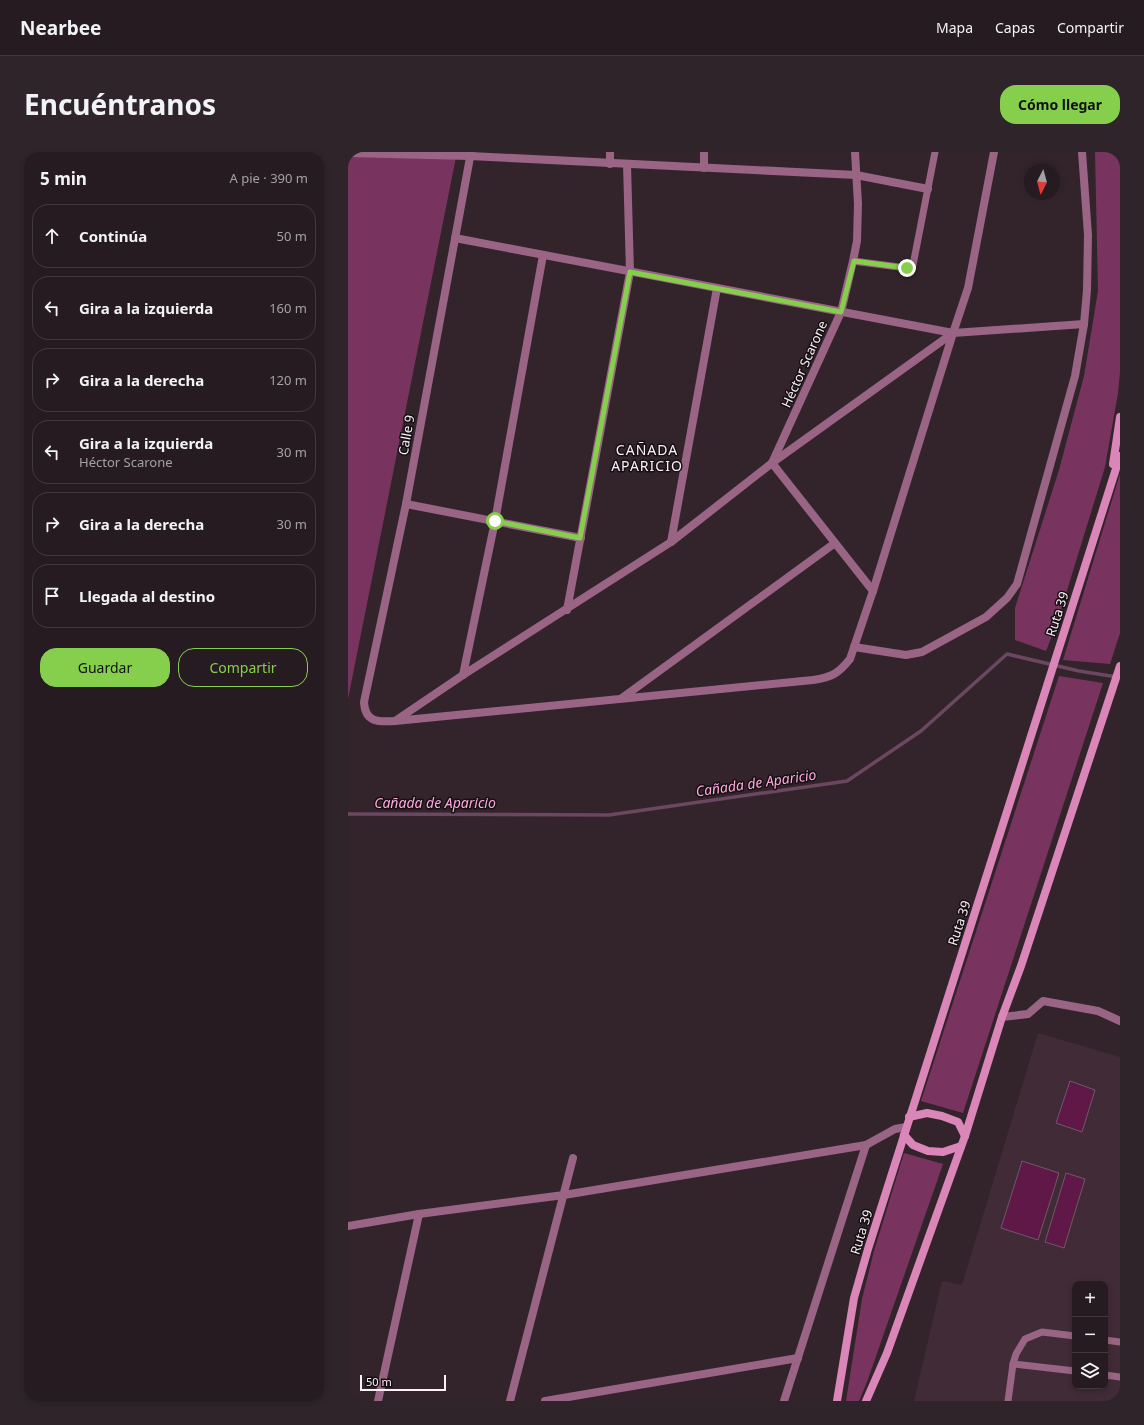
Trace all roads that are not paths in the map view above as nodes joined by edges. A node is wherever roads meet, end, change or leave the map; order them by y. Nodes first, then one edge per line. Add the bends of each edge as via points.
1 (610, 152) edge
2 (704, 152) edge
3 (855, 152) edge
4 (935, 152) edge
5 (994, 152) edge
6 (1082, 152) edge
7 (348, 153) edge
8 (471, 154) edge
9 (610, 164) junction
10 (627, 164) junction
11 (704, 168) junction
12 (856, 174) junction
13 (928, 189) junction
14 (455, 238) junction
15 (543, 255) junction
16 (854, 261) junction
17 (630, 272) junction
18 (718, 288) junction
19 (841, 312) junction
20 (1084, 324) junction
21 (952, 333) junction
22 (1120, 417) edge
23 (1120, 456) edge
24 (772, 463) junction
25 (1110, 492) junction
26 (406, 504) junction
27 (495, 521) junction
28 (580, 538) junction
29 (671, 542) junction
30 (835, 543) junction
31 (873, 591) junction
32 (567, 610) junction
33 (854, 647) junction
34 (1120, 667) edge
35 (463, 675) junction
36 (621, 699) junction
37 (395, 721) junction
38 (1002, 1017) junction
39 (1120, 1021) edge
40 (909, 1117) junction
41 (905, 1131) junction
42 (965, 1136) junction
43 (866, 1145) junction
44 (961, 1146) junction
45 (573, 1158) dead end
46 (564, 1195) junction
47 (420, 1214) junction
48 (348, 1226) edge
49 (1072, 1336) edge
50 (1108, 1340) edge
51 (1120, 1342) edge
52 (798, 1358) junction
53 (1013, 1364) junction
54 (1072, 1371) edge
55 (1108, 1375) edge
56 (1120, 1377) edge
57 (378, 1401) edge
58 (510, 1401) edge
59 (546, 1401) edge
60 (784, 1401) edge
61 (837, 1401) edge
62 (866, 1401) edge
63 (1008, 1401) edge

1 - 9 street
2 - 11 street
3 - 12 street, Héctor Scarone
4 - 13 lane
5 - 21 street via 968,288
6 - 20 street via 1088,235
7 - 8 street
8 - 9 street
8 - 14 street, Calle 9
9 - 10 street
10 - 11 street
10 - 17 street
11 - 12 street
12 - 13 street
12 - 16 street, Héctor Scarone via 858,204
13 - 16 lane via 913,265 907,268
14 - 15 street
14 - 26 street, Calle 9
15 - 17 street
15 - 27 street
16 - 19 street, Héctor Scarone
17 - 18 street
17 - 28 street
18 - 19 street
18 - 29 street
19 - 21 street
19 - 24 street, Héctor Scarone
20 - 21 street
20 - 33 street via 1075,376 1017,584 1007,598 986,617 922,652 906,655
21 - 24 street
21 - 31 street
22 - 25 main road
23 - 25 main road, Ruta 39
24 - 29 street
24 - 30 street
25 - 40 main road, Ruta 39
26 - 27 street
26 - 37 street, Calle 9 via 364,702 370,718 378,721
27 - 28 street
27 - 35 street
28 - 32 street
29 - 32 street
30 - 31 street
30 - 36 street
31 - 33 street
32 - 35 street
33 - 36 street via 850,659 843,668 829,677
34 - 38 main road
35 - 37 street
36 - 37 street
38 - 39 street via 1028,1014 1043,1001 1098,1012
38 - 42 main road
40 - 41 main road, Ruta 39
40 - 42 main road via 927,1113 942,1116 958,1122
41 - 43 street via 895,1129
41 - 44 main road via 913,1145 928,1151 942,1152
41 - 61 main road, Ruta 39 via 854,1298
42 - 44 main road
43 - 46 street
43 - 52 street
44 - 62 main road via 887,1353
45 - 46 street
46 - 47 street
46 - 58 street
47 - 48 street
47 - 57 street
49 - 53 lane via 1042,1332 1025,1338
50 - 51 lane
52 - 59 street
52 - 60 street
53 - 54 lane
53 - 63 lane
55 - 56 lane

